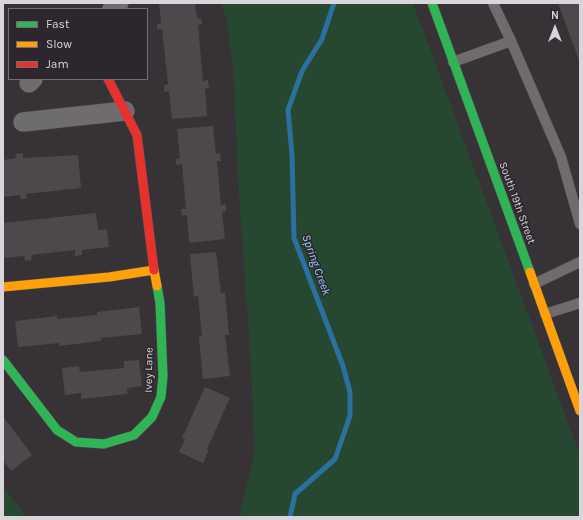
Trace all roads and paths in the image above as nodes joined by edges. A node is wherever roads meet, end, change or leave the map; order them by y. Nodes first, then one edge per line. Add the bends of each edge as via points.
1 (432, 3) edge
2 (493, 3) edge
3 (511, 42) junction
4 (453, 62) junction
5 (109, 80) edge
6 (126, 111) junction
7 (23, 122) dead end
8 (580, 224) edge
9 (580, 262) edge
10 (154, 270) junction
11 (534, 284) junction
12 (3, 287) edge
13 (580, 303) edge
14 (545, 314) junction
15 (3, 360) edge
16 (580, 410) edge

1 - 4 street, South 19th Street
2 - 3 lane
3 - 4 lane
3 - 8 lane via 561,157
4 - 11 street, South 19th Street
5 - 6 street, Ivey Lane
6 - 7 street
6 - 10 street, Ivey Lane via 138,135
9 - 11 lane
10 - 12 street
10 - 15 street, Ivey Lane via 160,303 163,376 161,397 152,417 134,435 104,444 76,442 57,430
11 - 14 street, South 19th Street
13 - 14 lane
14 - 16 street, South 19th Street

